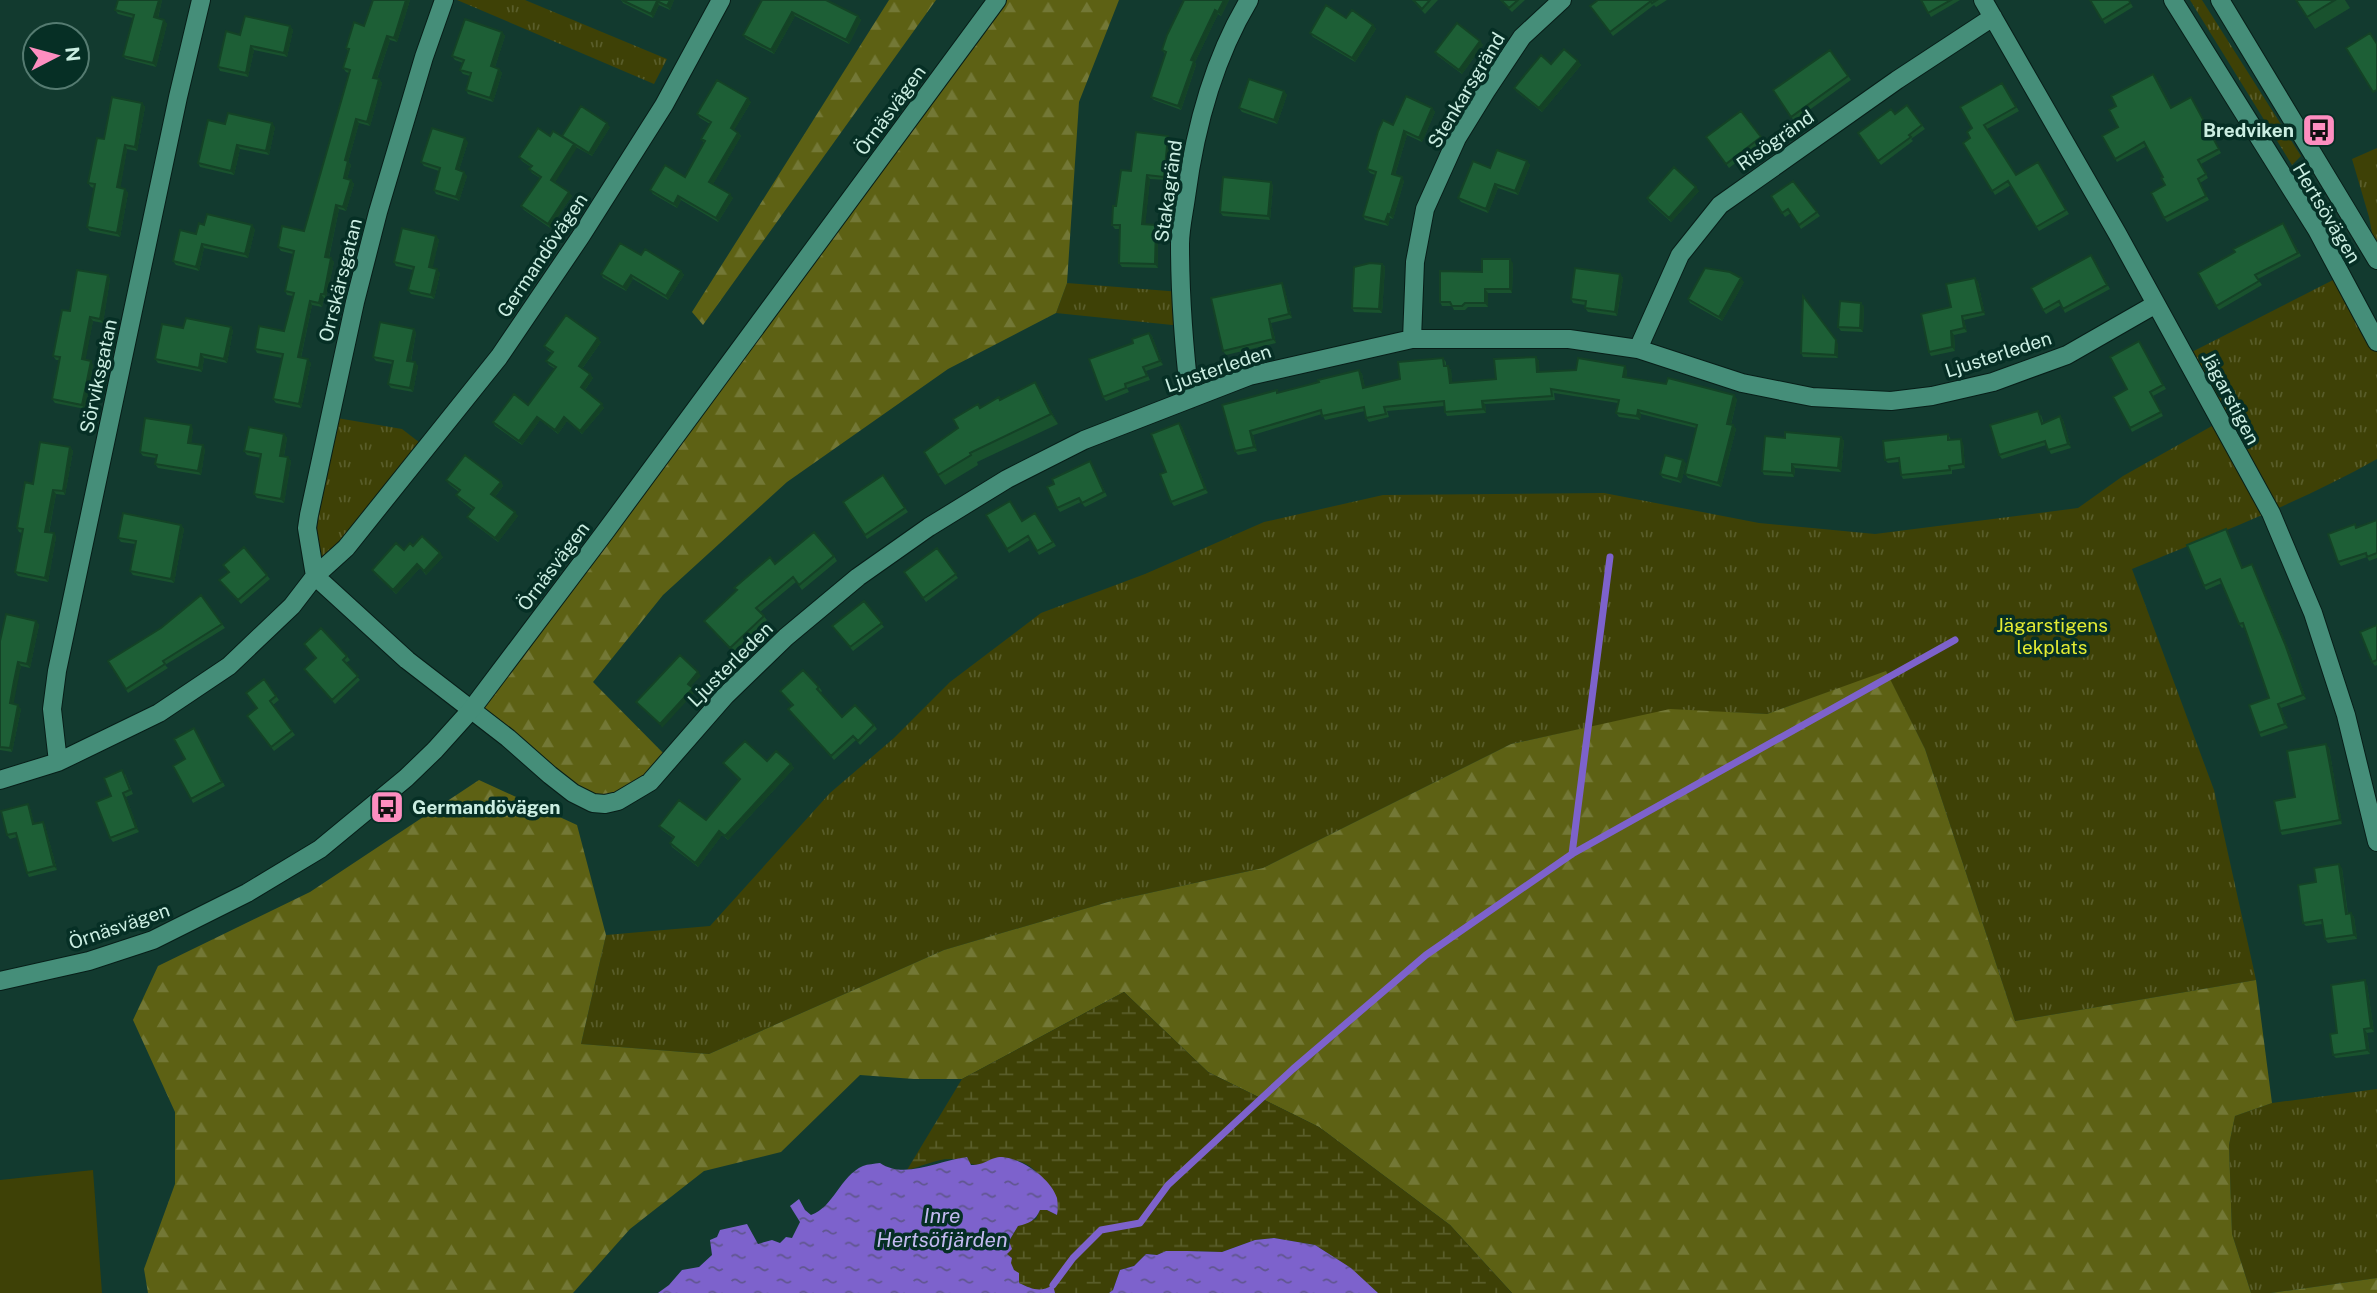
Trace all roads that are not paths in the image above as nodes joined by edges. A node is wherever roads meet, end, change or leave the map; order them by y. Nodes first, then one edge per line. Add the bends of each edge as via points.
1 (201, 0) edge
2 (444, 0) edge
3 (721, 0) edge
4 (997, 0) edge
5 (1249, 0) edge
6 (1562, 0) edge
7 (1983, 0) edge
8 (2173, 0) edge
9 (2220, 0) edge
10 (1993, 17) junction
11 (2377, 260) edge
12 (2156, 304) junction
13 (1412, 339) junction
14 (2377, 342) edge
15 (1638, 349) junction
16 (1190, 399) junction
17 (315, 576) junction
18 (471, 710) junction
19 (58, 762) junction
20 (0, 780) edge
21 (2377, 842) edge
22 (0, 981) edge

1 - 19 street, Sörviksgatan via 57,671 52,709
2 - 17 street, Orrskärsgatan via 394,156 355,302 307,528
3 - 17 street, Germandövägen via 664,106 499,356 360,532
4 - 18 street, Örnäsvägen
5 - 16 street, Stakagränd via 1230,31 1205,98 1188,178 1180,242
6 - 13 street, Stenkarsgränd via 1522,37 1486,91 1457,138 1425,209 1415,262
7 - 10 street, Jägarstigen
8 - 14 street, Hertsövägen via 2317,230
9 - 11 street, Hertsövägen
10 - 12 street, Jägarstigen
10 - 15 street, Risögränd via 1720,205 1680,255
12 - 15 street, Ljusterleden via 2067,355 1993,382 1932,397 1891,401 1812,397 1742,383
12 - 21 street, Jägarstigen via 2271,513 2313,613 2347,715
13 - 15 street, Ljusterleden via 1569,339
13 - 16 street, Ljusterleden via 1249,376
16 - 18 street, Ljusterleden via 1084,440 919,534 786,637 725,696 650,782 618,801 593,803 573,793
17 - 18 street via 407,660
17 - 19 street, Germandövägen via 292,606 229,666 159,713
18 - 22 street, Örnäsvägen via 365,814 320,849 247,894 153,940 89,961
19 - 20 street, Germandövägen

